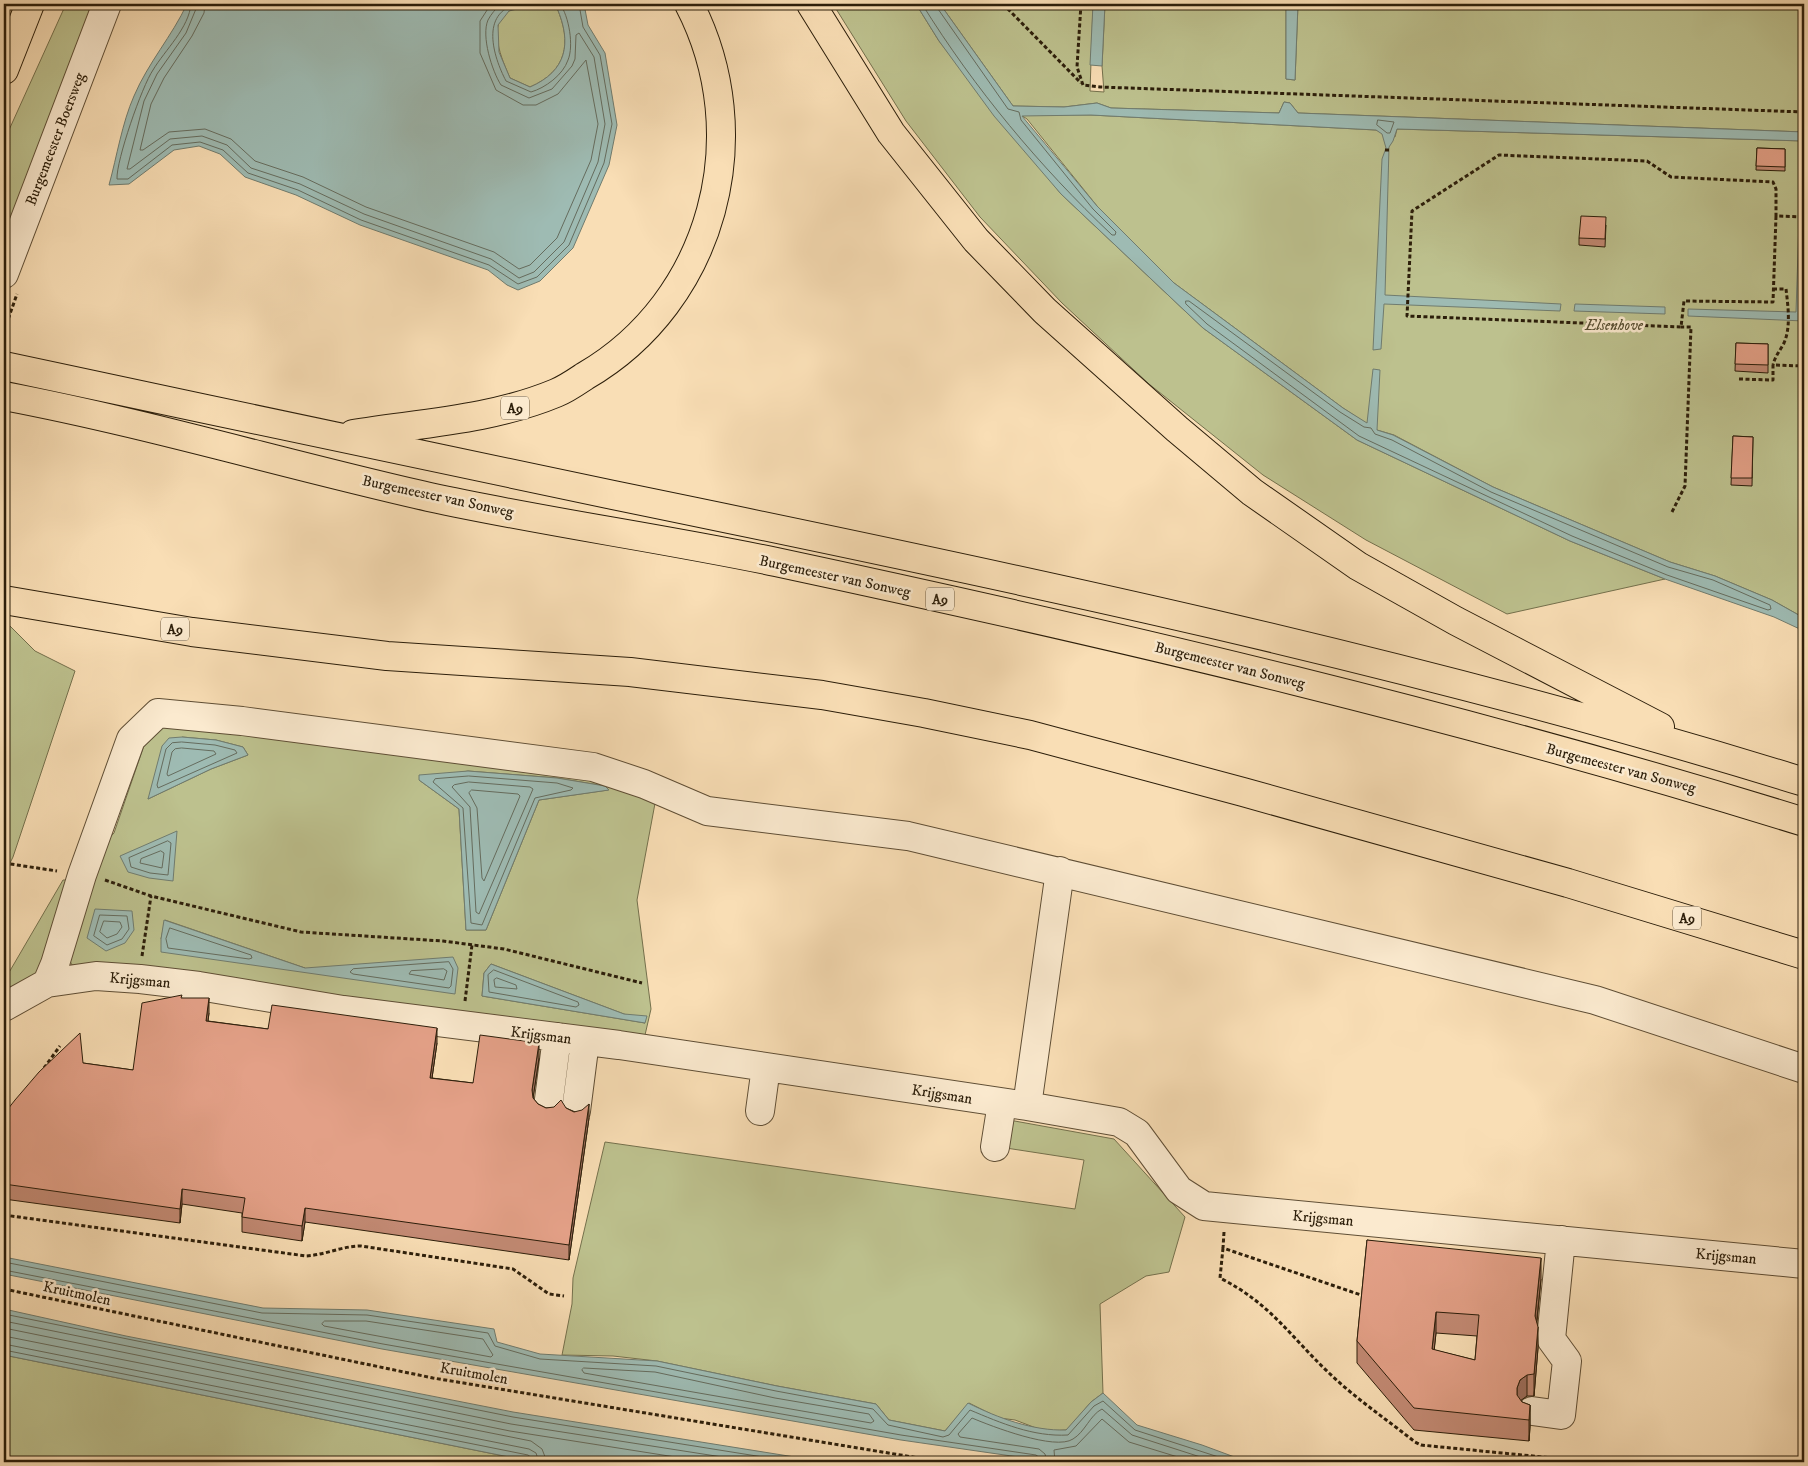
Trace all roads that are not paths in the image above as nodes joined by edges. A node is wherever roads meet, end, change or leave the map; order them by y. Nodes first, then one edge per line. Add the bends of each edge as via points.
1 (30, 4) edge
2 (107, 4) edge
3 (689, 4) edge
4 (811, 4) edge
5 (4, 70) edge
6 (4, 274) edge
7 (4, 366) edge
8 (4, 396) edge
9 (337, 436) junction
10 (4, 600) edge
11 (1711, 753) junction
12 (1804, 782) edge
13 (1804, 822) edge
14 (1060, 871) junction
15 (1804, 955) edge
16 (47, 983) junction
17 (4, 1006) edge
18 (557, 1037) junction
19 (585, 1040) junction
20 (766, 1067) junction
21 (1804, 1069) edge
22 (1015, 1104) junction
23 (548, 1107) edge
24 (576, 1111) edge
25 (760, 1111) dead end
26 (995, 1147) dead end
27 (1561, 1240) junction
28 (1804, 1264) edge
29 (1532, 1411) edge

1 - 5 main road
2 - 6 street, Burgemeester Boersweg
3 - 9 main road, A9 via 699,23 713,71 722,143 718,181 707,226 692,263 663,309 635,341 601,367 558,392 514,409 476,417
4 - 11 main road, A9 via 891,133 976,240 1045,311 1176,429 1252,492 1358,566 1464,625
7 - 9 main road, A9
8 - 13 main road, Burgemeester van Sonweg / A9 via 68,408 430,497 773,562 1282,677 1694,788
9 - 11 main road, A9 via 1130,605 1454,684
10 - 15 main road, A9 via 192,632 387,656 630,672 822,695 924,713 1030,735 1252,794 1568,883
11 - 12 main road, A9
14 - 16 street via 908,836 707,811 644,784 593,767 158,713 131,739
14 - 21 street via 1595,1000
14 - 22 street
16 - 17 street, Krijgsman
16 - 18 street, Krijgsman via 96,976 140,979 344,1010
18 - 19 street, Krijgsman
18 - 23 street
19 - 20 street, Krijgsman
19 - 24 street
20 - 22 street, Krijgsman
20 - 25 street
22 - 26 street
22 - 27 street, Krijgsman via 1119,1122 1137,1133 1179,1190 1204,1206
27 - 28 street, Krijgsman
27 - 29 street via 1551,1339 1567,1361 1561,1415

